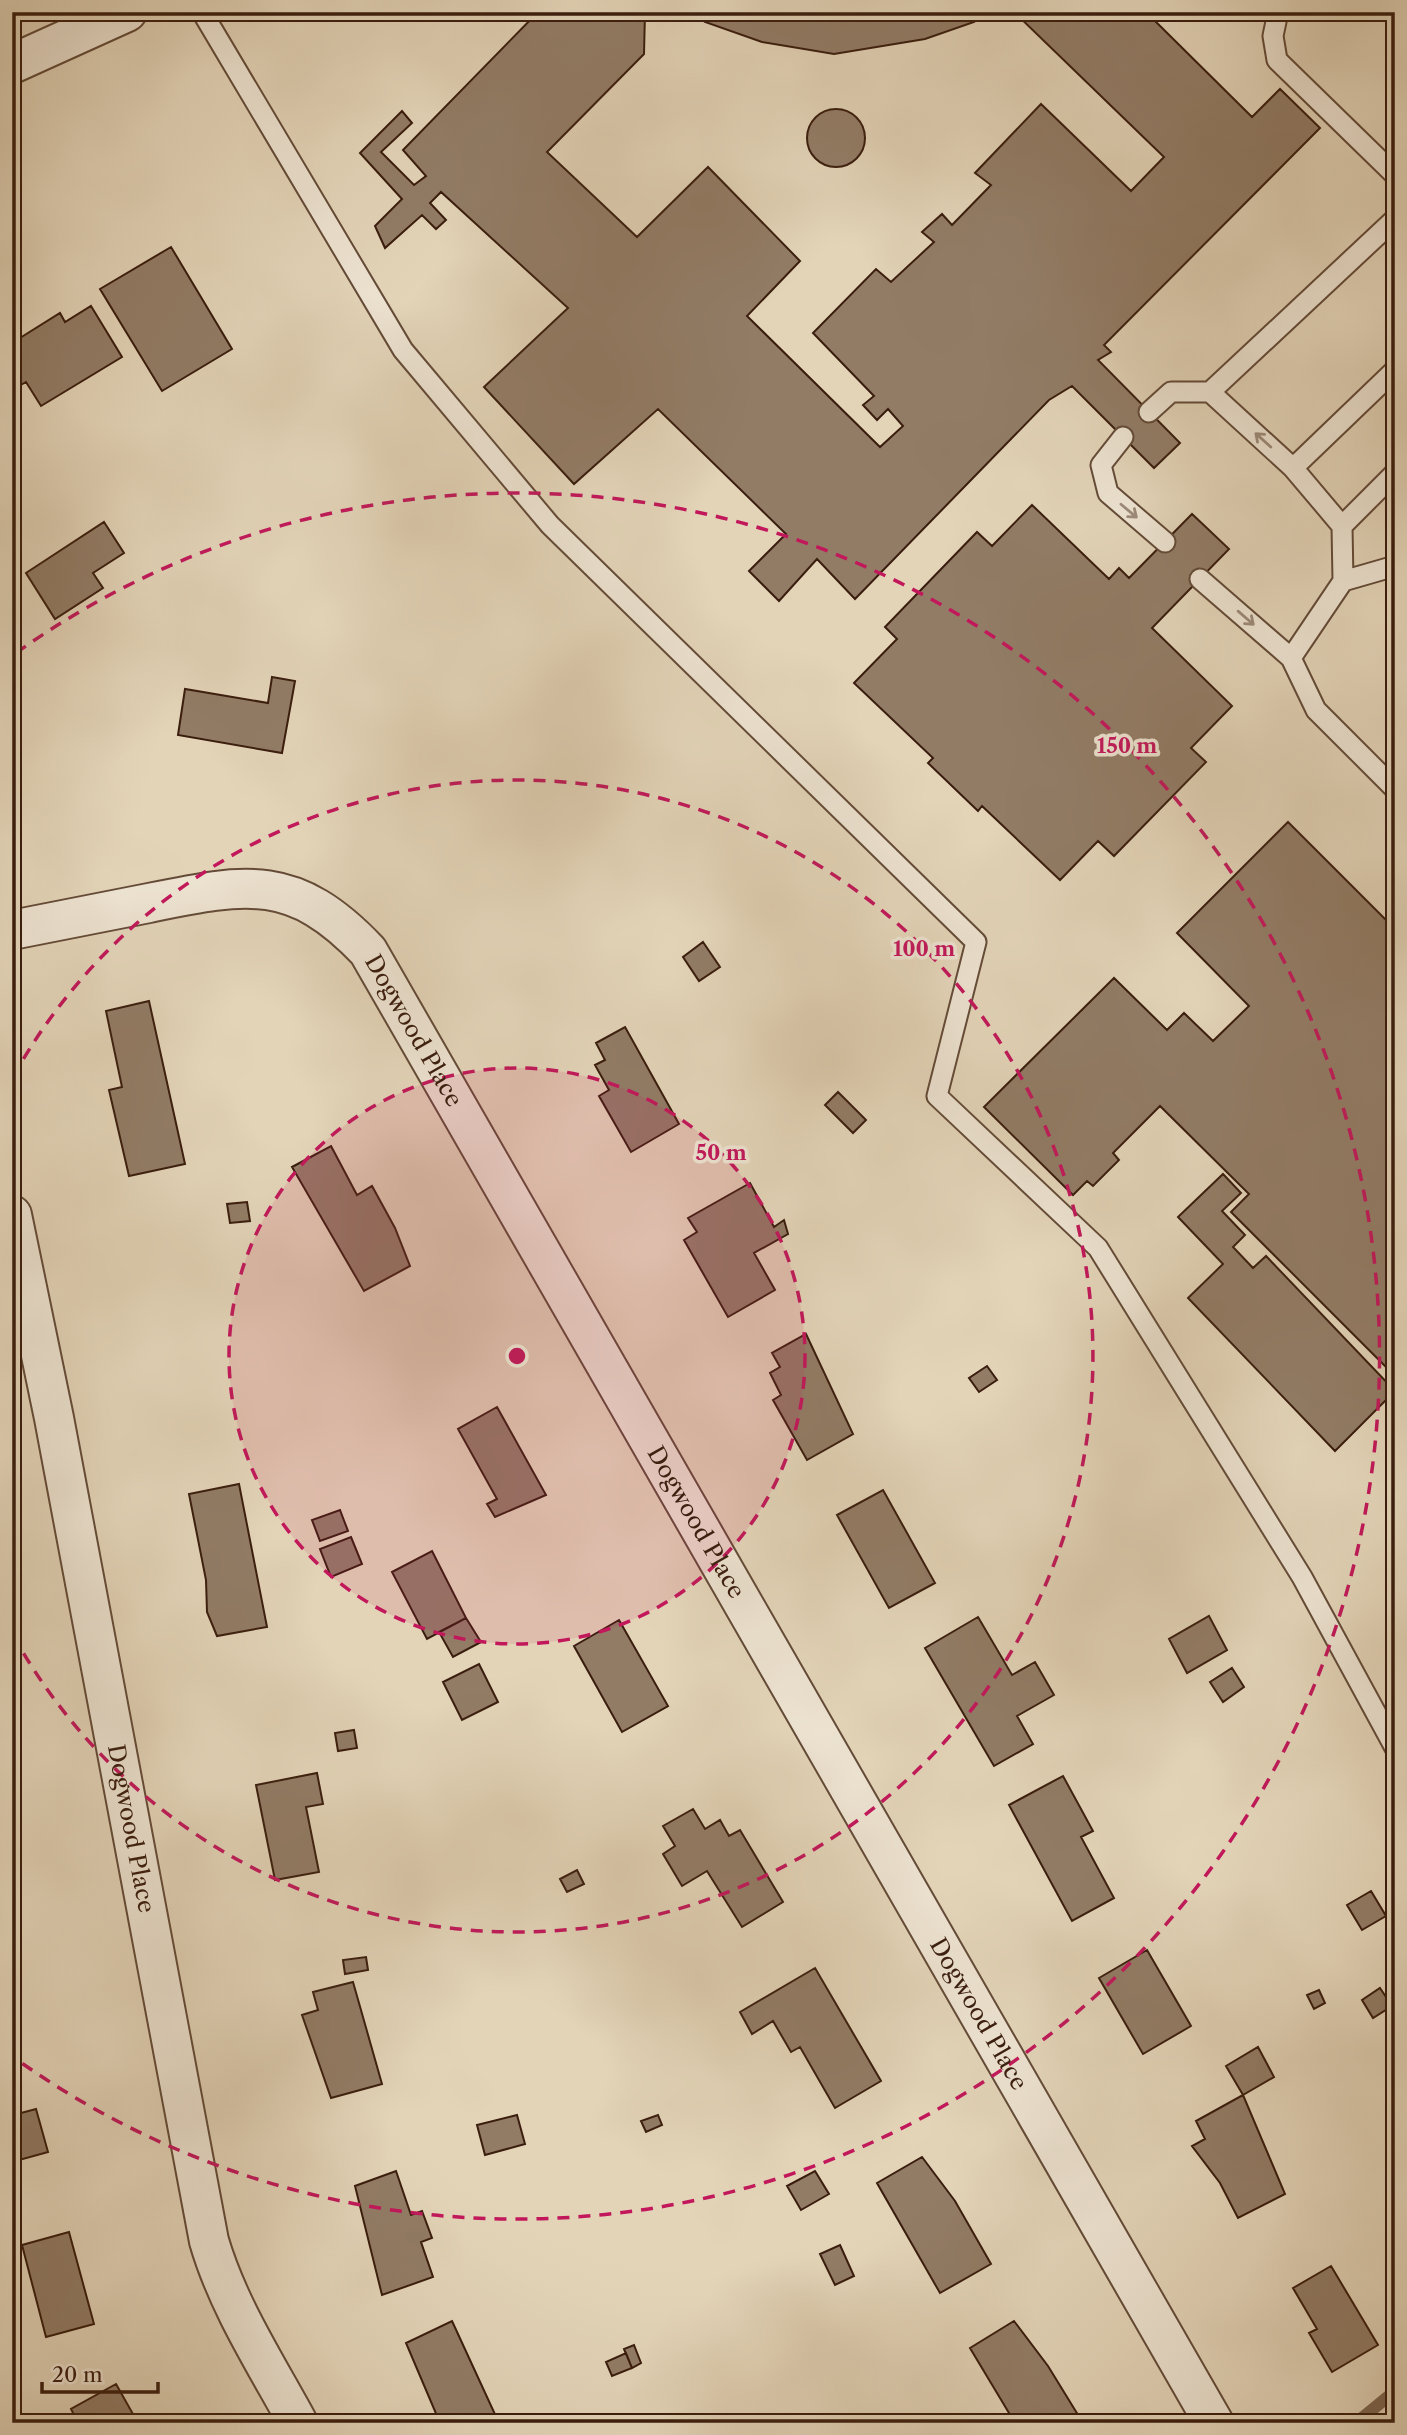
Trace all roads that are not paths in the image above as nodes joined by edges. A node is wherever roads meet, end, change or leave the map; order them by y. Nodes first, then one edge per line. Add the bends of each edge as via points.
1 (127, 12) edge
2 (202, 12) edge
3 (1278, 12) edge
4 (12, 64) edge
5 (1395, 175) edge
6 (1395, 219) edge
7 (1395, 370) edge
8 (1210, 392) junction
9 (1149, 412) dead end
10 (1123, 437) dead end
11 (1293, 468) junction
12 (1395, 473) edge
13 (1342, 526) junction
14 (1165, 542) dead end
15 (1395, 566) edge
16 (1200, 579) dead end
17 (1343, 581) junction
18 (1291, 658) junction
19 (1395, 789) edge
20 (12, 930) edge
21 (12, 1215) edge
22 (1395, 1748) edge
23 (298, 2423) edge
24 (1214, 2423) edge

1 - 4 street
2 - 22 lane via 403,350 550,524 976,942 937,1096 1098,1248 1302,1577
3 - 5 lane via 1273,36 1277,60
6 - 8 lane
7 - 11 lane
8 - 9 lane via 1171,392
11 -> 8 lane
10 -> 14 lane via 1101,465 1108,493
11 - 13 lane
12 - 13 lane
13 - 17 lane
15 - 17 lane
16 -> 18 lane
17 - 18 lane
18 - 19 lane via 1316,710
20 - 24 street, Dogwood Place via 223,888 264,889 304,900 340,921 368,951
21 - 23 street, Dogwood Place via 209,2241 243,2322

